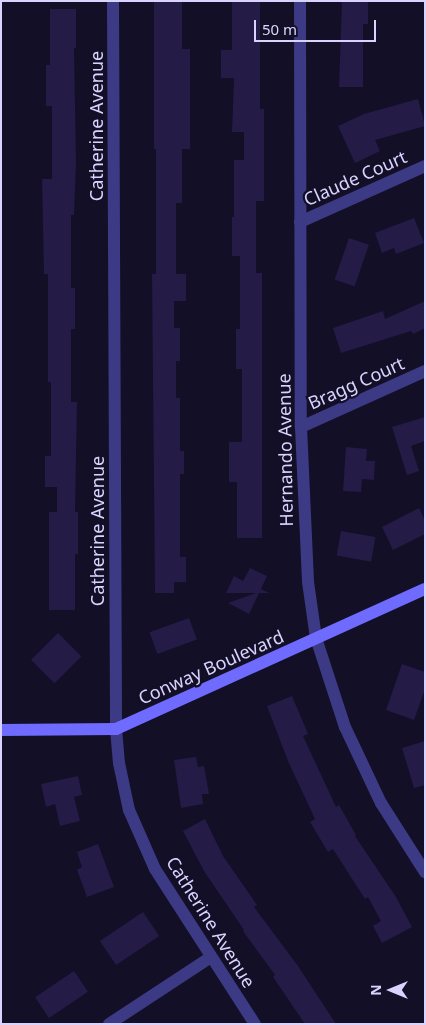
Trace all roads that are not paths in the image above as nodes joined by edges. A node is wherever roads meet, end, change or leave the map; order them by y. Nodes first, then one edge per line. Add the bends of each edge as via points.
1 (113, 1) edge
2 (300, 1) edge
3 (425, 166) edge
4 (300, 222) junction
5 (425, 371) edge
6 (301, 427) junction
7 (425, 589) edge
8 (316, 638) junction
9 (116, 729) junction
10 (1, 730) edge
11 (425, 872) edge
12 (211, 957) junction
13 (109, 1024) edge
14 (255, 1024) edge

1 - 9 street, Catherine Avenue
2 - 4 street, Hernando Avenue
3 - 4 street, Claude Court
4 - 6 street, Hernando Avenue
5 - 6 street, Bragg Court
6 - 8 street, Hernando Avenue via 304,551
7 - 8 street, Conway Boulevard
8 - 9 street, Conway Boulevard
8 - 11 street, Hernando Avenue via 331,688 362,766 381,803
9 - 10 street, Conway Boulevard
9 - 12 street, Catherine Avenue via 123,787 138,834 155,869
12 - 13 street
12 - 14 street, Catherine Avenue

